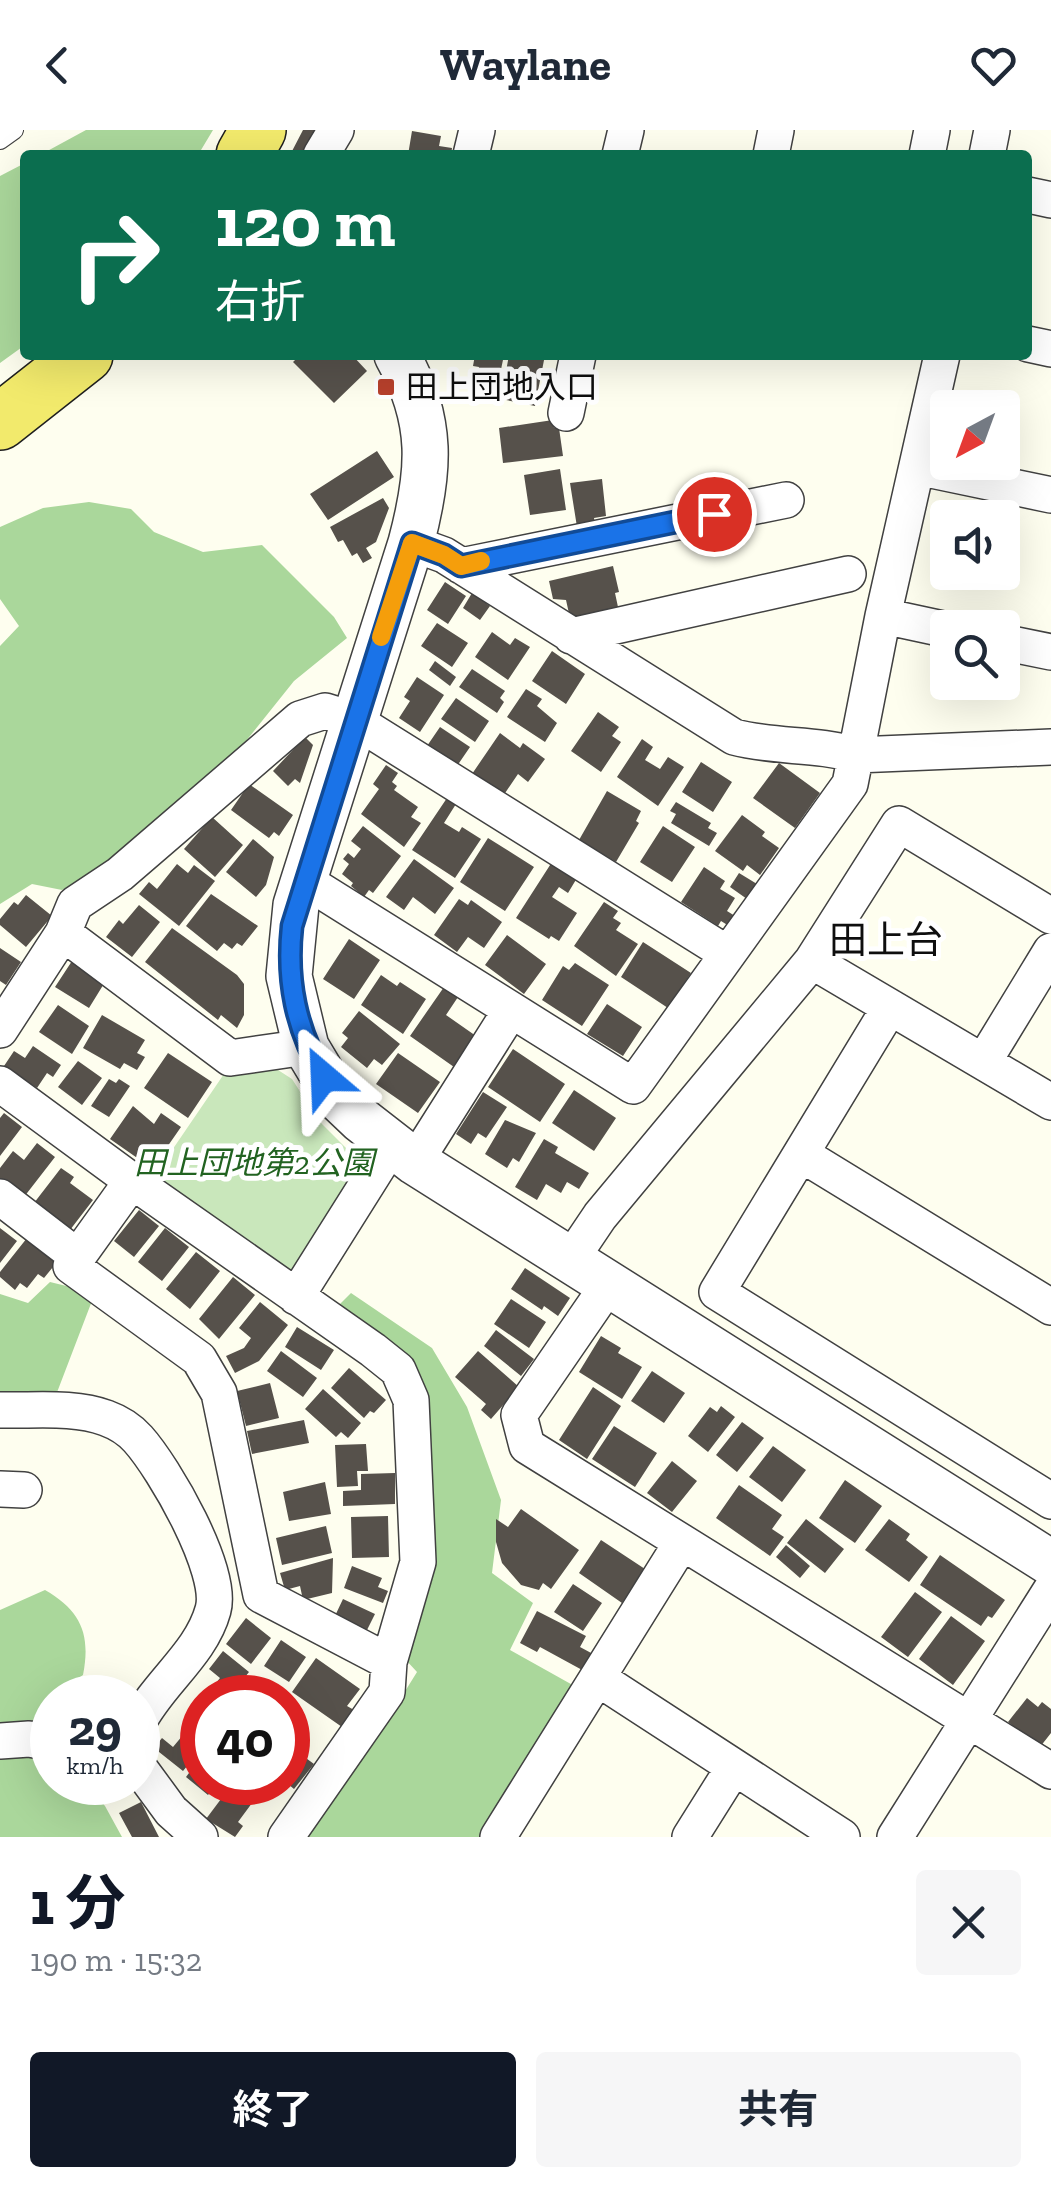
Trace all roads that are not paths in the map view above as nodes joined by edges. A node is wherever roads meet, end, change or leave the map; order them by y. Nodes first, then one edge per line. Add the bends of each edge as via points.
1 (14, 130) edge
2 (0, 140) edge
3 (79, 360) edge
4 (400, 360) edge
5 (577, 360) edge
6 (941, 360) edge
7 (566, 413) dead end
8 (0, 422) edge
9 (917, 467) junction
10 (1051, 495) edge
11 (786, 500) dead end
12 (412, 543) junction
13 (461, 566) junction
14 (848, 574) dead end
15 (883, 616) junction
16 (930, 626) edge
17 (571, 636) junction
18 (1020, 646) edge
19 (1051, 652) edge
20 (354, 720) junction
21 (1051, 747) edge
22 (856, 755) junction
23 (304, 880) junction
24 (1051, 916) edge
25 (62, 933) junction
26 (1051, 951) edge
27 (728, 954) junction
28 (812, 960) junction
29 (890, 1008) junction
30 (511, 1010) junction
31 (0, 1030) edge
32 (306, 1047) junction
33 (984, 1061) junction
34 (0, 1084) edge
35 (1051, 1102) edge
36 (403, 1154) junction
37 (801, 1154) junction
38 (132, 1181) junction
39 (0, 1197) edge
40 (78, 1257) junction
41 (571, 1259) junction
42 (609, 1284) junction
43 (296, 1297) junction
44 (1051, 1308) edge
45 (0, 1410) edge
46 (1051, 1501) edge
47 (682, 1542) junction
48 (1051, 1563) edge
49 (1051, 1590) edge
50 (390, 1662) junction
51 (600, 1679) junction
52 (160, 1693) edge
53 (969, 1720) junction
54 (30, 1739) edge
55 (0, 1741) edge
56 (734, 1767) junction
57 (1051, 1771) edge
58 (160, 1797) edge
59 (200, 1837) edge
60 (286, 1837) edge
61 (498, 1837) edge
62 (690, 1837) edge
63 (842, 1837) edge
64 (895, 1837) edge

1 - 2 lane
3 - 8 main road
4 - 12 street via 416,391 427,462
5 - 7 street
6 - 9 street
9 - 10 street
9 - 15 street
11 - 13 street
12 - 13 street
12 - 20 street
13 - 17 street
14 - 17 street
15 - 16 street
15 - 22 street
17 - 22 street via 734,737
18 - 19 street
20 - 23 street
20 - 25 street via 325,711 300,719 120,874 75,904
20 - 27 street
21 - 22 street
22 - 27 street via 850,784
23 - 30 street
23 - 32 street via 292,926 290,976
24 - 28 street via 899,824
25 - 31 street
25 - 32 street via 230,1058
26 - 33 street
27 - 30 street via 633,1086
28 - 29 street
28 - 41 street
29 - 33 street
29 - 37 street
30 - 36 street
32 - 36 street via 342,1102
33 - 35 street
34 - 38 street
36 - 41 street
36 - 43 street
37 - 44 street
37 - 46 street via 718,1292
38 - 40 street
38 - 43 street
39 - 40 street
40 - 50 street via 71,1266 199,1359 210,1374 262,1594
41 - 42 street
42 - 47 street via 519,1415 527,1446
42 - 48 street
43 - 50 street via 398,1370 411,1400 418,1562
45 - 52 street via 109,1419 153,1457 208,1559 215,1606 204,1633
47 - 51 street
47 - 53 street
49 - 53 street
50 - 60 street via 387,1692
51 - 56 street
51 - 61 street
53 - 57 street
53 - 64 street
54 - 55 street
56 - 62 street
56 - 63 street
58 - 59 street

